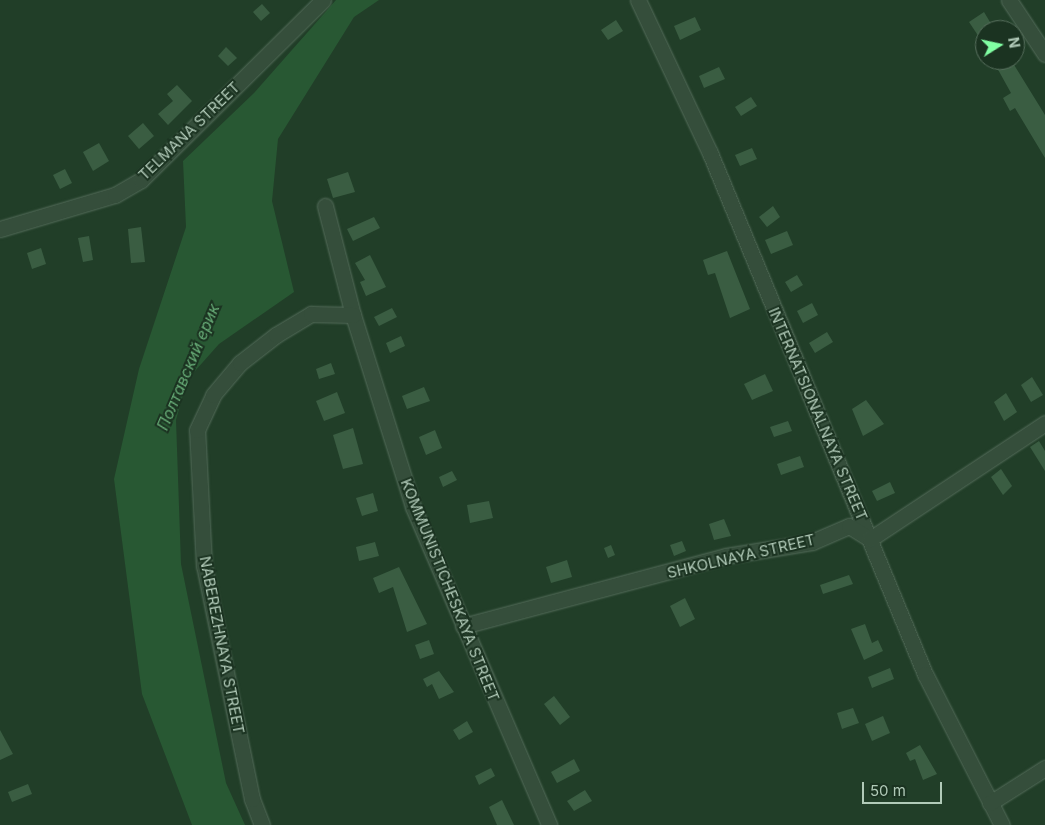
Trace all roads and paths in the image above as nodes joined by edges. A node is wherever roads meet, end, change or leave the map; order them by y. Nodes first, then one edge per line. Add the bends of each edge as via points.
1 (323, 0) edge
2 (638, 0) edge
3 (1009, 0) edge
4 (1045, 54) edge
5 (326, 206) dead end
6 (0, 229) edge
7 (353, 315) junction
8 (1045, 423) edge
9 (870, 539) junction
10 (463, 626) junction
11 (1045, 768) edge
12 (990, 803) junction
13 (262, 825) edge
14 (549, 825) edge
15 (1002, 825) edge

1 - 6 street, TELMANA STREET via 141,180 115,195
2 - 9 street, INTERNATSIONALNAYA STREET via 710,153
3 - 4 street
5 - 7 street, KOMMUNISTICHESKAYA STREET
7 - 10 street, KOMMUNISTICHESKAYA STREET via 413,507
7 - 13 street, NABEREZHNAYA STREET via 311,314 276,335 235,369 213,395 197,430 204,566 252,799
8 - 9 street
9 - 10 street, SHKOLNAYA STREET via 849,526 812,542 726,556
9 - 12 street, INTERNATSIONALNAYA STREET via 925,674
10 - 14 street, KOMMUNISTICHESKAYA STREET
11 - 12 street
12 - 15 street, INTERNATSIONALNAYA STREET

